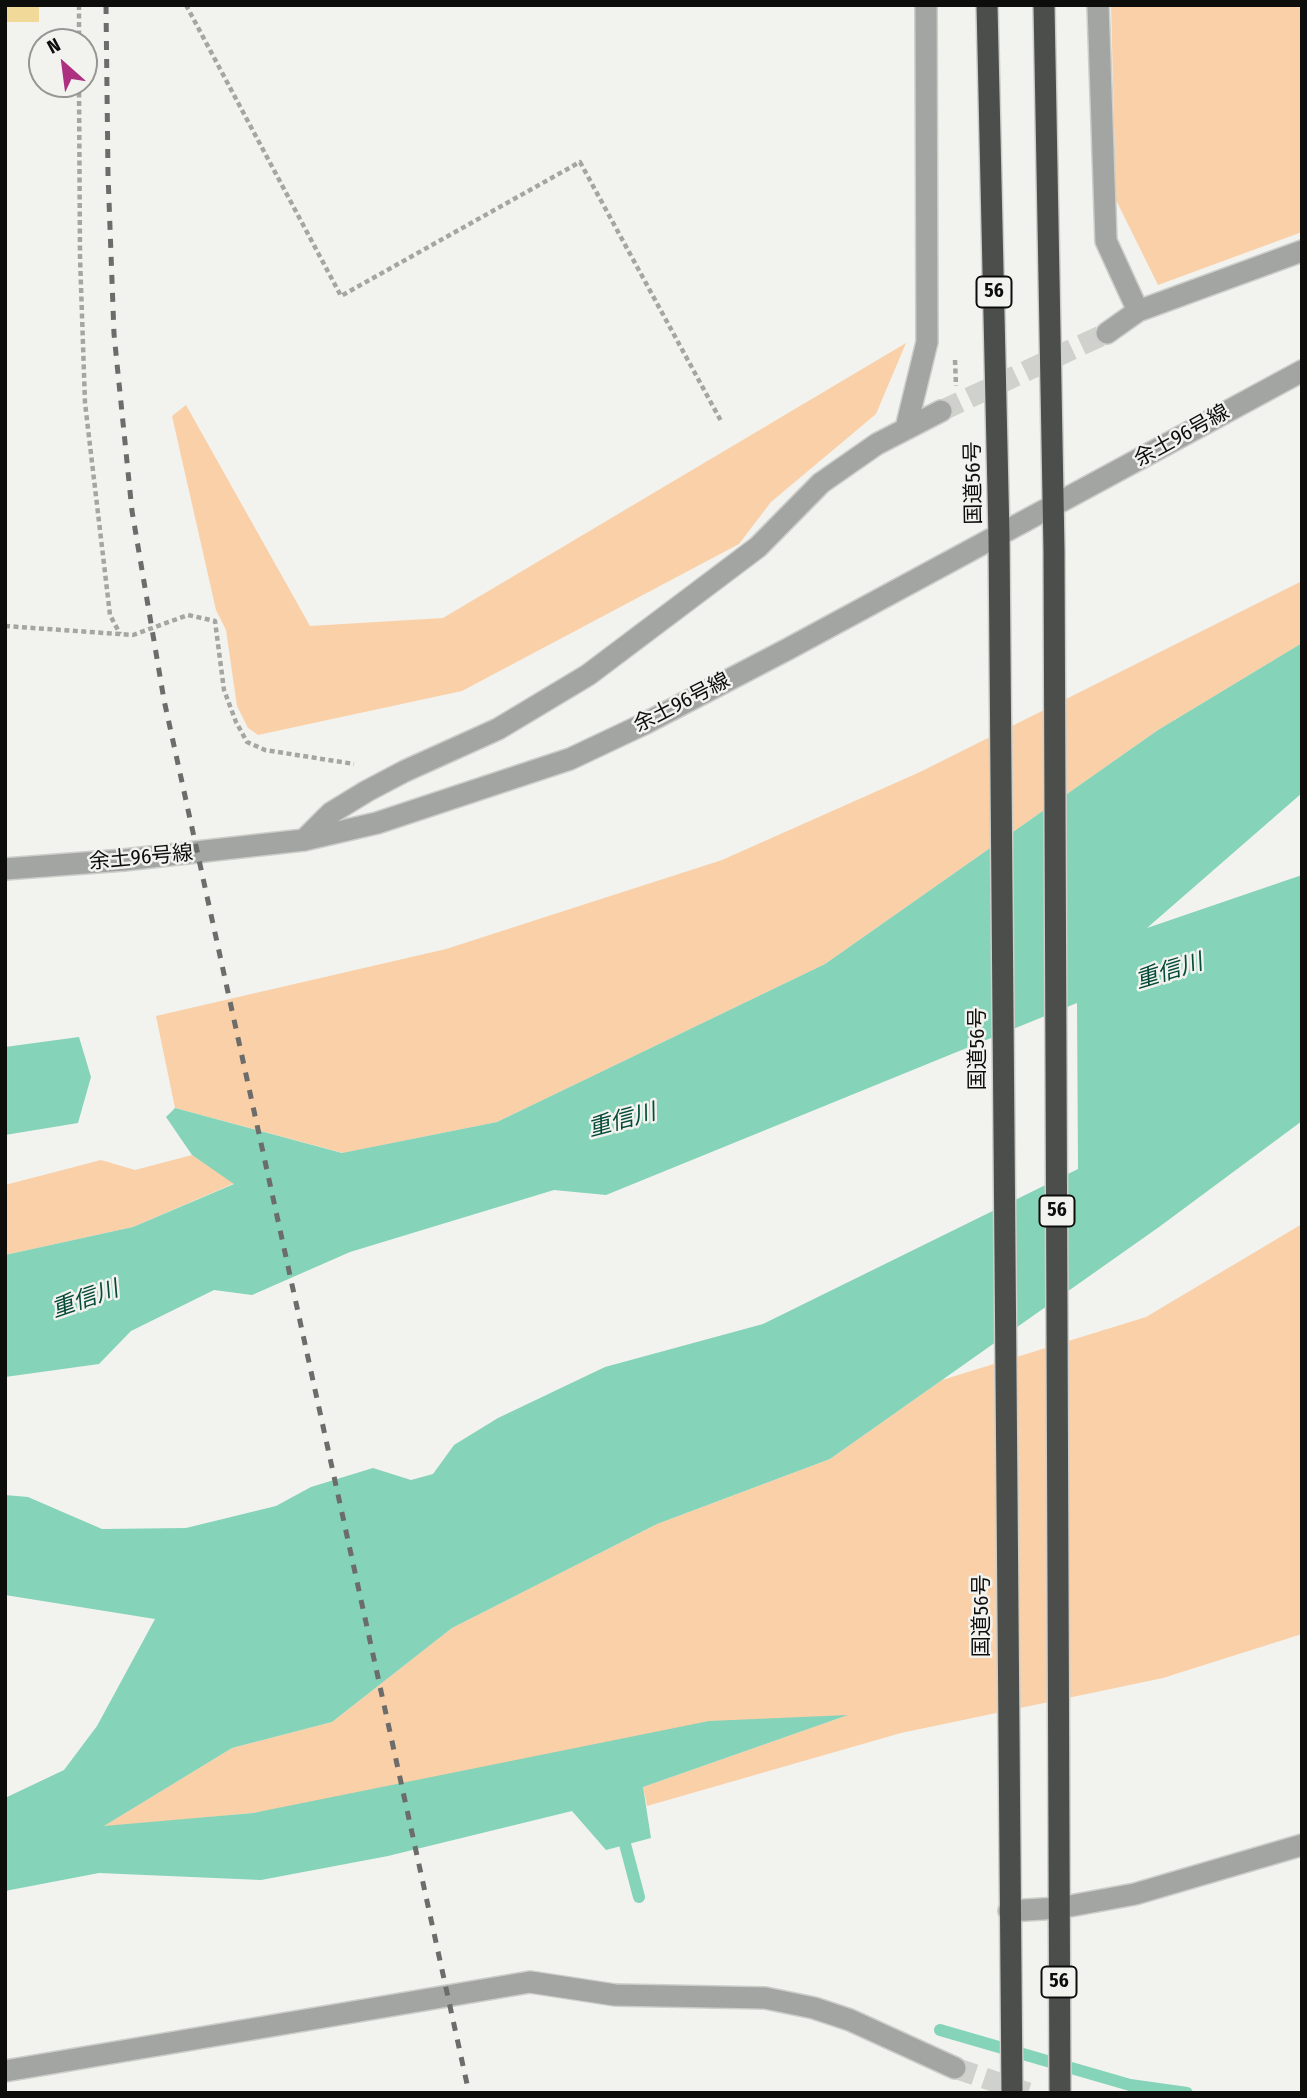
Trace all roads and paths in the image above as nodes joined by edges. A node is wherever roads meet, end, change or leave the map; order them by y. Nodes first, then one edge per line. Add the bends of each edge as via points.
1 (79, 5) edge
2 (186, 5) edge
3 (926, 5) edge
4 (988, 5) edge
5 (1044, 5) edge
6 (1098, 5) edge
7 (79, 28) edge
8 (79, 98) edge
9 (1302, 251) edge
10 (1138, 311) junction
11 (1107, 333) tunnel mouth
12 (1302, 371) edge
13 (941, 411) tunnel mouth
14 (720, 421) dead end
15 (906, 428) junction
16 (1054, 506) junction
17 (999, 536) junction
18 (5, 626) edge
19 (120, 634) junction
20 (405, 771) junction
21 (304, 840) junction
22 (5, 869) edge
23 (1302, 1845) edge
24 (1059, 1908) junction
25 (1009, 1911) junction
26 (956, 2068) tunnel mouth
27 (5, 2071) edge
28 (1012, 2093) edge
29 (1060, 2093) edge

1 - 7 path
2 - 14 path via 341,296 580,163
3 - 15 street via 927,342
4 - 17 highway, 国道56号 / 56
5 - 16 highway, 56
6 - 10 street via 1105,241
8 - 19 path via 85,403 110,615
9 - 10 street
10 - 11 street
12 - 16 street, 余土96号線
13 - 15 street
15 - 20 street via 821,483 758,547 588,675 498,729
16 - 17 street, 余土96号線
16 - 24 highway, 56
17 - 21 street, 余土96号線 via 570,759 377,823
17 - 25 highway, 国道56号 / 56
18 - 19 path
19 - 20 path via 133,635 188,615 215,621 224,690 247,742 265,750
20 - 21 street via 331,813
21 - 22 street, 余土96号線
23 - 24 street via 1135,1894
24 - 25 street
24 - 29 highway, 56
25 - 28 highway, 国道56号 / 56
26 - 27 street via 850,2020 765,1998 615,1995 530,1982

